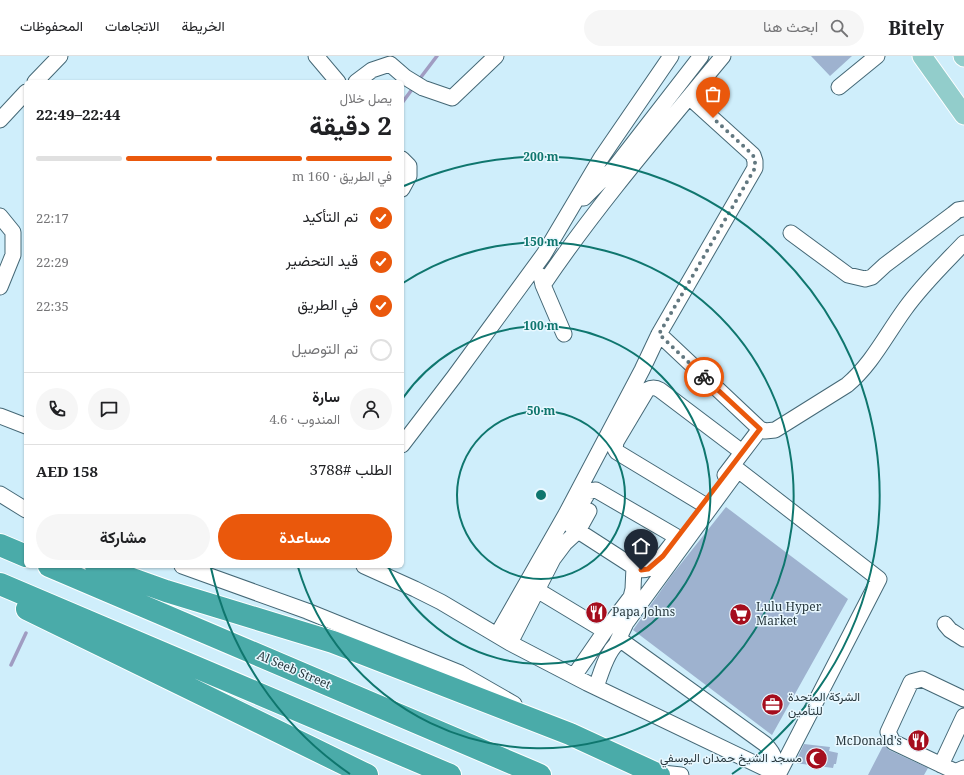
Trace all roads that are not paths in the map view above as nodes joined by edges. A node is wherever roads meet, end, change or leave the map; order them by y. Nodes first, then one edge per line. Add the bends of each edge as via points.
1 (60, 56) edge
2 (316, 56) edge
3 (496, 56) edge
4 (671, 56) edge
5 (701, 56) edge
6 (723, 56) edge
7 (877, 56) edge
8 (922, 56) edge
9 (38, 80) edge
10 (336, 80) edge
11 (359, 80) edge
12 (839, 87) dead end
13 (24, 94) edge
14 (689, 97) junction
15 (964, 114) edge
16 (0, 120) edge
17 (404, 161) edge
18 (404, 185) edge
19 (964, 209) edge
20 (569, 213) junction
21 (0, 216) edge
22 (791, 233) dead end
23 (964, 243) edge
24 (544, 254) junction
25 (543, 286) junction
26 (0, 288) edge
27 (564, 334) dead end
28 (659, 334) junction
29 (0, 407) edge
30 (0, 416) edge
31 (23, 425) edge
32 (760, 429) junction
33 (404, 442) edge
34 (742, 452) junction
35 (0, 494) edge
36 (0, 502) edge
37 (703, 504) junction
38 (24, 509) edge
39 (24, 509) edge
40 (589, 511) dead end
41 (578, 531) junction
42 (0, 532) edge
43 (677, 537) junction
44 (24, 540) edge
45 (0, 545) edge
46 (24, 555) edge
47 (634, 567) junction
48 (54, 568) edge
49 (101, 568) edge
50 (188, 568) edge
51 (368, 568) edge
52 (0, 584) edge
53 (537, 590) junction
54 (0, 594) edge
55 (945, 624) dead end
56 (605, 631) junction
57 (503, 639) junction
58 (964, 639) edge
59 (617, 642) junction
60 (574, 676) junction
61 (596, 687) junction
62 (964, 699) edge
63 (964, 716) edge
64 (268, 726) junction
65 (570, 734) junction
66 (941, 765) junction
67 (964, 768) edge
68 (775, 773) edge
69 (656, 774) edge
70 (346, 775) edge
71 (367, 775) edge
72 (450, 775) edge
73 (540, 775) edge
74 (681, 775) edge

1 - 9 street
2 - 10 street
3 - 11 street via 452,98 424,88 390,64 372,70
4 - 20 street via 601,158
5 - 20 street via 615,167
6 - 14 street
7 - 12 street
8 - 15 main road
13 - 16 street
14 - 25 street via 570,244
14 - 28 street via 753,155 755,168
17 - 18 street via 409,166 409,176
19 - 22 street via 958,210 872,277 864,279 848,275
20 - 24 street
21 - 26 street via 13,232 13,255
23 - 32 street via 913,298 856,378 775,430
24 - 25 street via 541,273
24 - 33 street
25 - 27 street
28 - 32 street
28 - 57 street
29 - 31 street
30 - 31 street
32 - 34 street
34 - 37 street
34 - 37 street via 656,387 646,390 615,445 617,452
35 - 38 street
36 - 39 street
37 - 43 street
40 - 41 street
41 - 43 street via 570,523 589,491 596,490
41 - 47 street
41 - 53 street via 553,559
42 - 44 highway
43 - 47 street via 663,556 648,569
45 - 46 highway
47 - 56 street via 631,597
48 - 73 highway, Al Seeb Street
49 - 65 highway via 166,592 333,642
50 - 65 street via 307,611 460,674
51 - 57 street via 463,614
52 - 72 highway
53 - 56 street
53 - 57 street
54 - 64 highway via 42,618
55 - 58 street
56 - 60 street
57 - 60 street
59 - 61 street via 609,654
59 - 68 street via 622,641 765,744 773,752
59 - 68 street via 626,623 738,470 879,579
60 - 61 street
61 - 68 street
62 - 66 street via 922,679 911,682 888,732 893,742
63 - 66 street
64 - 70 street
64 - 71 highway
65 - 69 highway
66 - 67 street via 957,771
69 - 74 street

